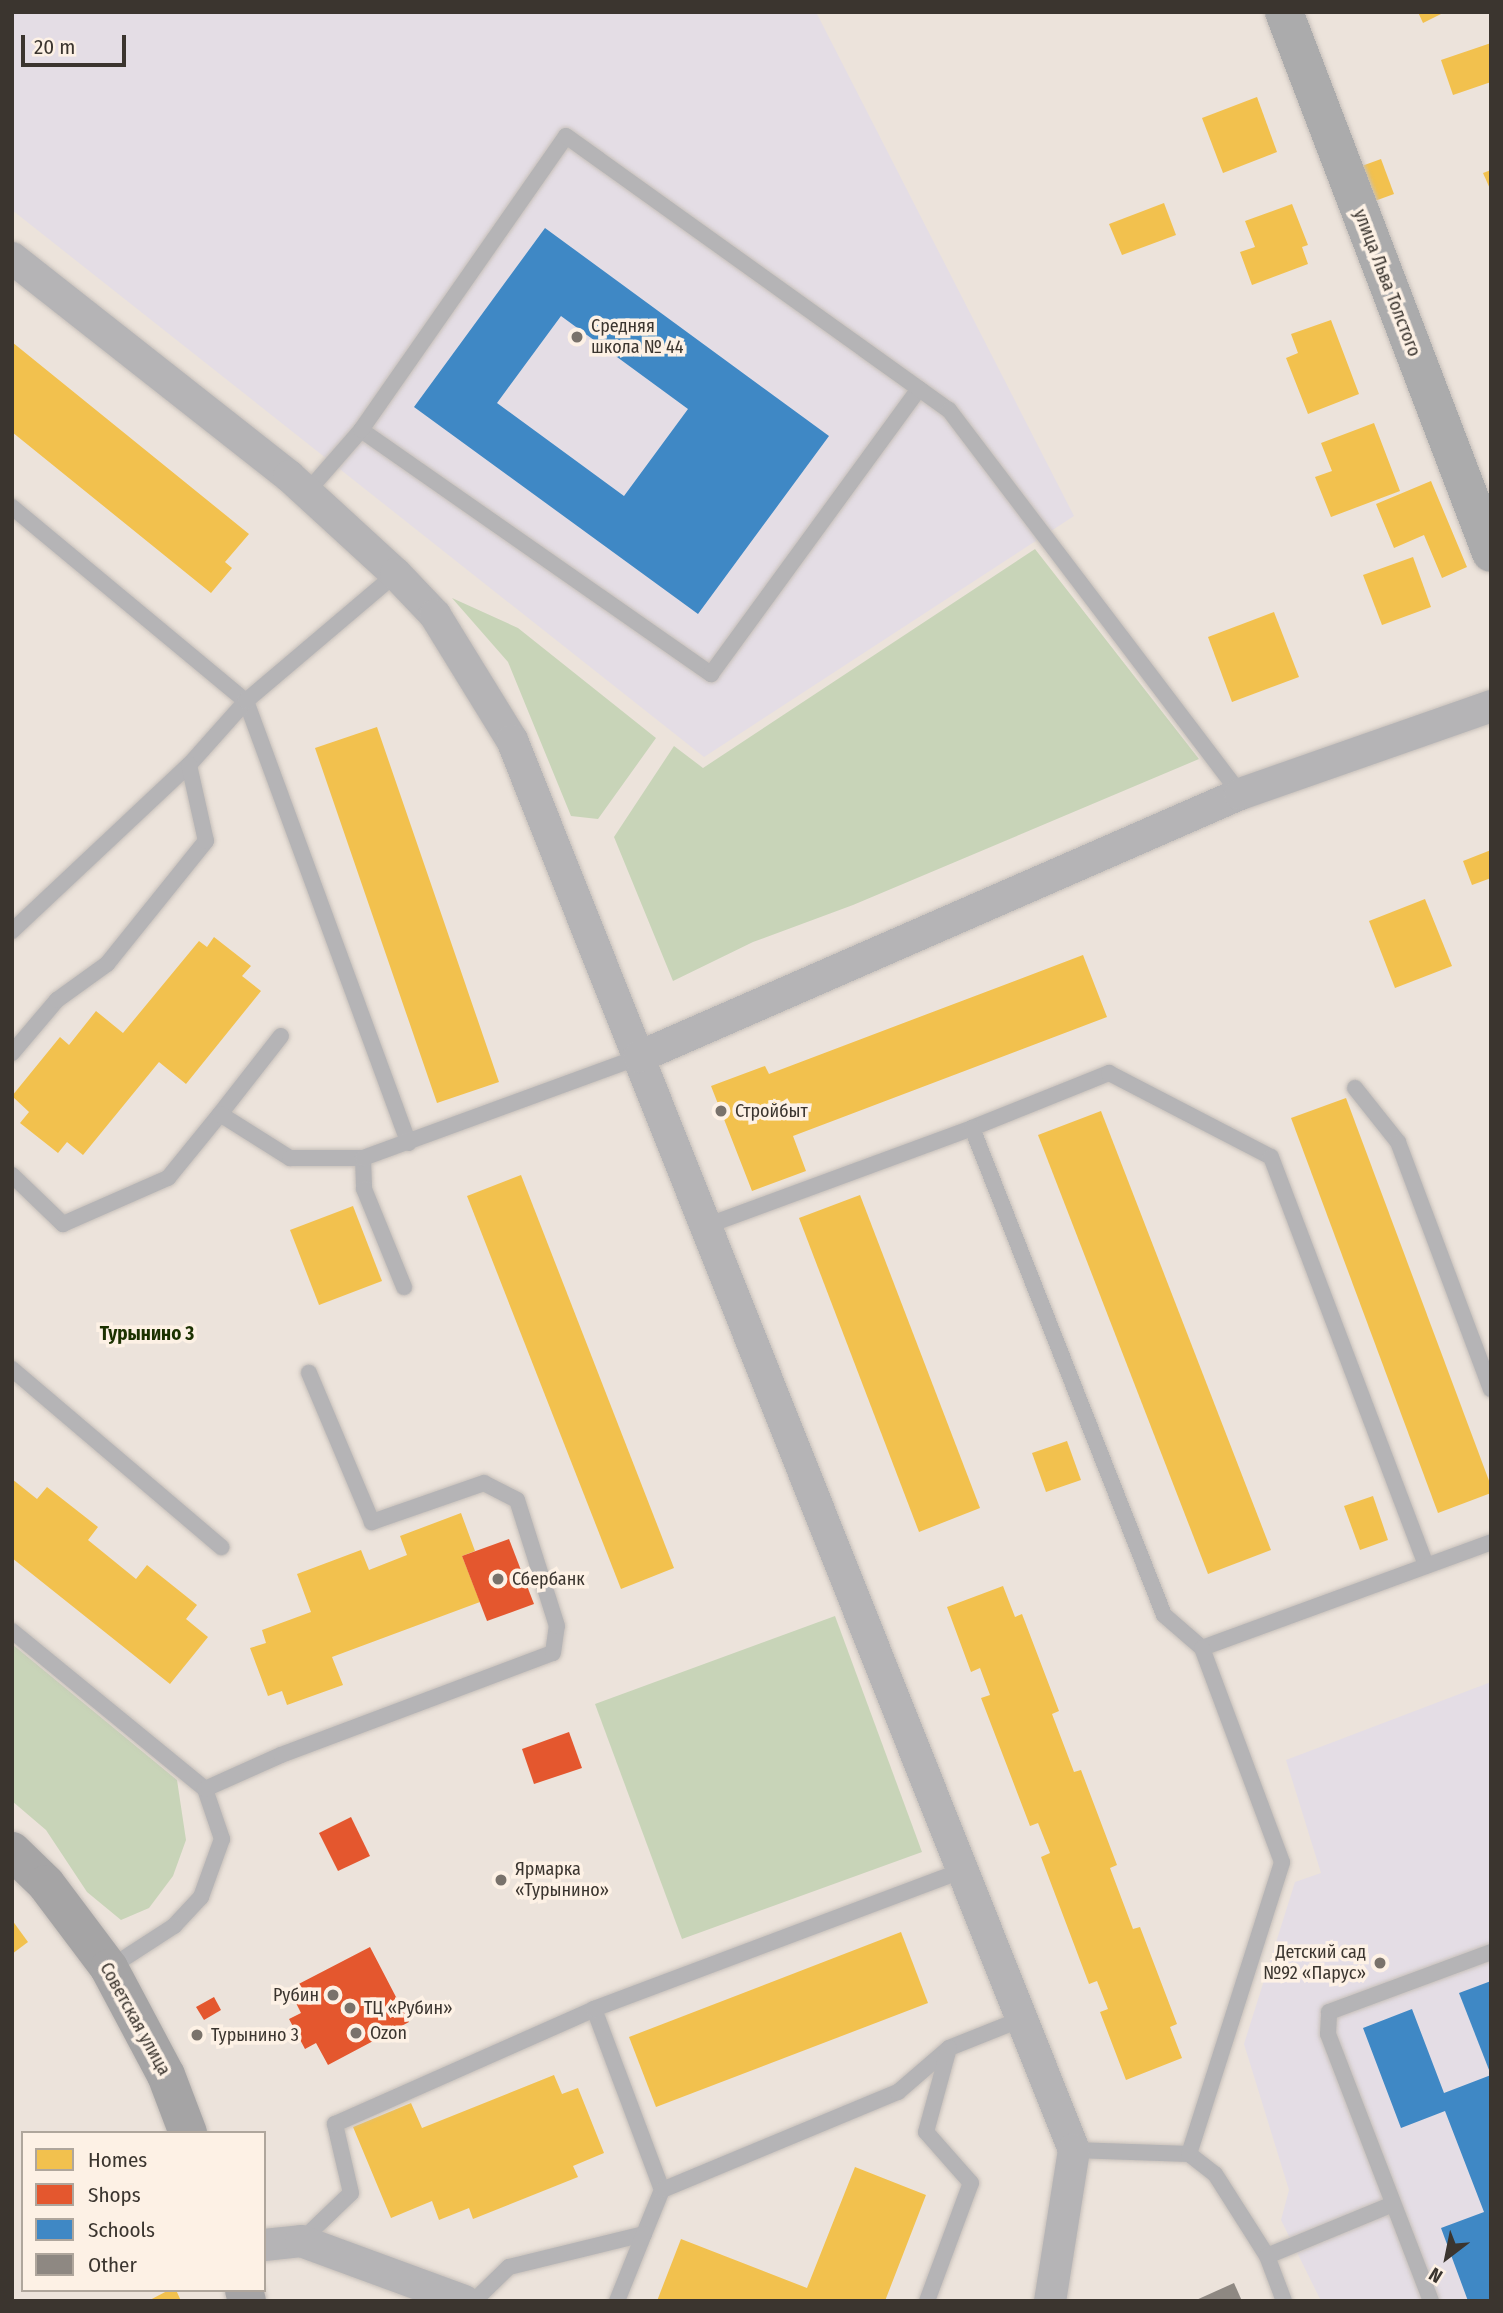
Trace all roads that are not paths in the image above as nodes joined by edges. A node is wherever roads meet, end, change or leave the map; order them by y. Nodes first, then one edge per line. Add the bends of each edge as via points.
1 (1283, 12) edge
2 (12, 258) edge
3 (919, 388) junction
4 (361, 430) junction
5 (307, 492) junction
6 (12, 507) edge
7 (1484, 510) edge
8 (1491, 553) edge
9 (396, 574) junction
10 (246, 701) junction
11 (1491, 706) edge
12 (189, 765) junction
13 (1240, 794) junction
14 (12, 931) edge
15 (281, 1036) dead end
16 (12, 1053) edge
17 (639, 1057) junction
18 (1355, 1088) dead end
19 (220, 1114) junction
20 (972, 1128) junction
21 (409, 1143) junction
22 (363, 1158) junction
23 (12, 1175) edge
24 (706, 1226) junction
25 (404, 1287) dead end
26 (12, 1369) edge
27 (309, 1373) dead end
28 (1491, 1389) edge
29 (1491, 1542) edge
30 (221, 1547) dead end
31 (1426, 1566) junction
32 (12, 1631) edge
33 (1202, 1648) junction
34 (205, 1789) junction
35 (12, 1851) edge
36 (963, 1870) junction
37 (1491, 1952) edge
38 (109, 1968) junction
39 (594, 2009) junction
40 (1022, 2019) junction
41 (949, 2048) junction
42 (187, 2131) edge
43 (1074, 2150) junction
44 (1189, 2154) junction
45 (662, 2190) junction
46 (1393, 2204) junction
47 (644, 2234) junction
48 (301, 2241) junction
49 (266, 2245) edge
50 (1267, 2256) junction
51 (405, 2290) edge
52 (464, 2301) edge
53 (474, 2301) edge
54 (617, 2301) edge
55 (927, 2301) edge
56 (1050, 2301) edge
57 (1284, 2301) edge
58 (1431, 2301) edge

1 - 7 street, улица Льва Толстого
2 - 5 street
3 - 4 lane via 711,674
3 - 4 lane via 566,136
3 - 13 lane via 949,410
4 - 5 lane
5 - 9 street
6 - 10 lane
7 - 8 street, улица Льва Толстого
9 - 10 lane
9 - 17 street via 435,615 512,740
10 - 12 lane
10 - 21 lane
11 - 13 street
12 - 14 lane
12 - 16 lane via 206,841 107,964 57,1000
13 - 17 street
15 - 19 lane
17 - 21 lane
17 - 24 street
18 - 28 lane via 1398,1142
19 - 22 lane via 290,1158
19 - 23 lane via 168,1178 63,1224
20 - 24 lane
20 - 31 lane via 1109,1073 1271,1157
20 - 33 lane via 1164,1615
21 - 22 lane
22 - 25 lane via 364,1189
24 - 36 street
26 - 30 lane
27 - 34 lane via 372,1522 484,1483 517,1500 557,1626 553,1653 281,1755
29 - 31 lane
31 - 33 lane
32 - 34 lane
33 - 44 lane via 1282,1862
34 - 38 lane via 222,1839 201,1897 173,1926
35 - 38 main road, Советская улица via 46,1884
36 - 39 lane
36 - 40 street
37 - 46 lane via 1329,2012 1328,2034
38 - 42 main road, Советская улица via 166,2075
39 - 45 lane
39 - 48 lane via 335,2124 351,2193
40 - 41 lane
40 - 43 street
41 - 45 lane via 898,2092
41 - 55 lane via 926,2132 971,2183
43 - 44 lane
43 - 56 street
44 - 50 lane via 1215,2174
45 - 47 lane
46 - 50 lane
46 - 58 lane
47 - 53 lane via 509,2267
47 - 54 lane
48 - 49 street
48 - 51 street
50 - 57 lane
51 - 52 street

